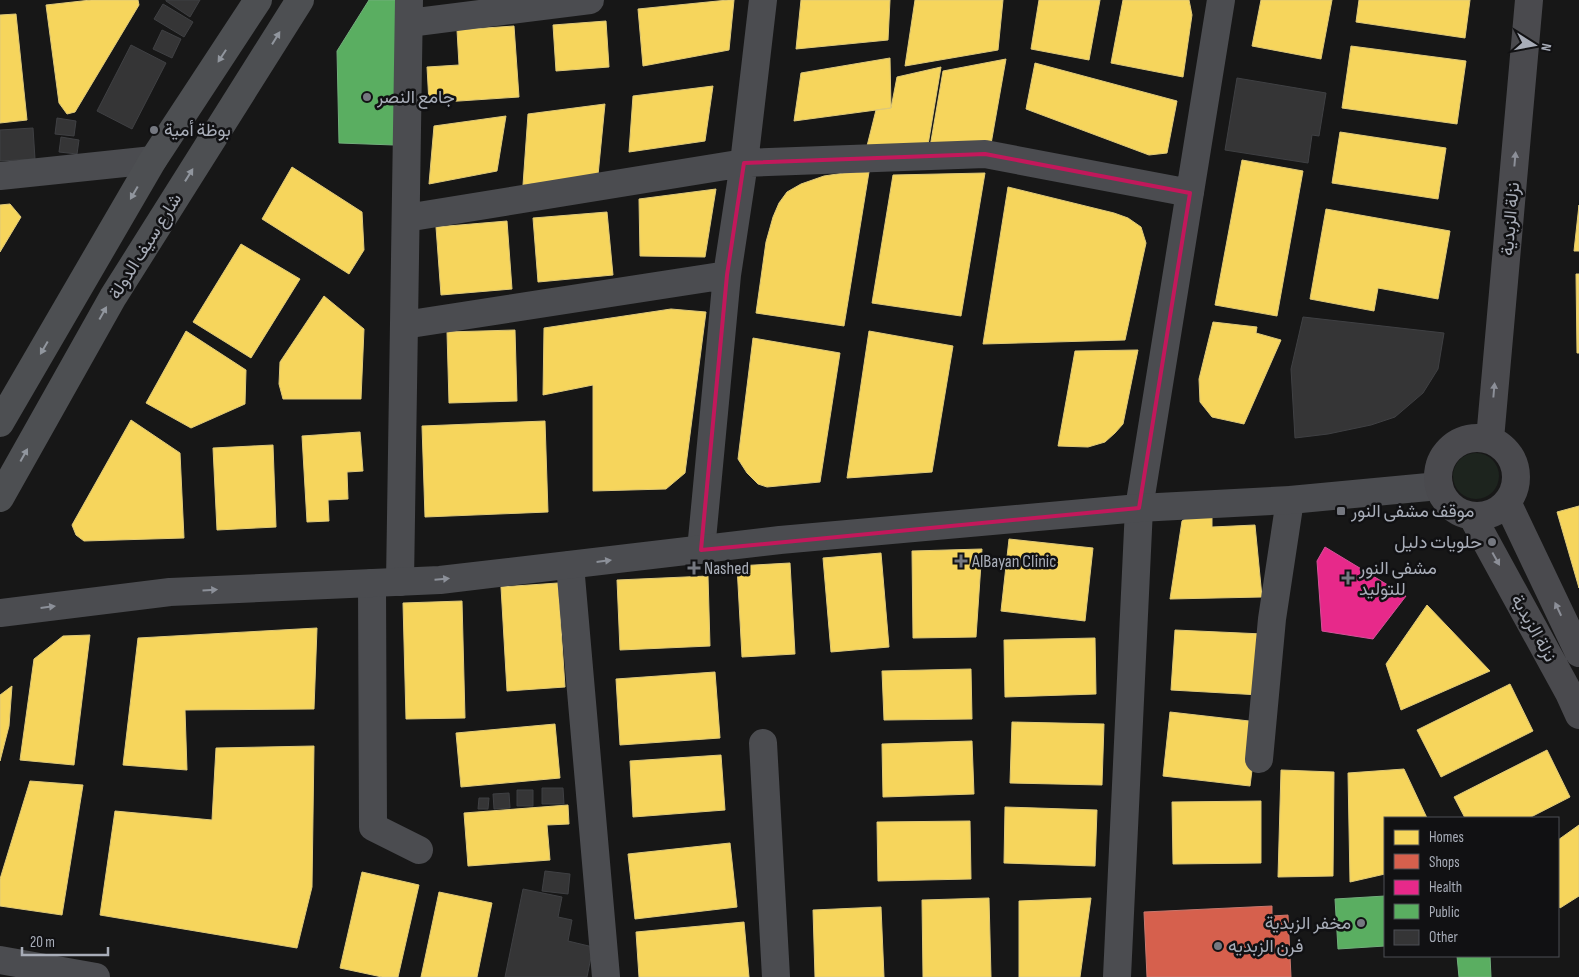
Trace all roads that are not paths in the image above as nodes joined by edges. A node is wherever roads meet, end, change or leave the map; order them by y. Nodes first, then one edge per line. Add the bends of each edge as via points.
1 (258, 0) edge
2 (271, 0) edge
3 (300, 0) edge
4 (590, 0) edge
5 (763, 0) edge
6 (1221, 0) edge
7 (1529, 0) edge
8 (409, 11) edge
9 (153, 160) junction
10 (744, 163) junction
11 (0, 176) edge
12 (1190, 193) junction
13 (406, 218) junction
14 (727, 275) junction
15 (404, 325) junction
16 (0, 423) edge
17 (1490, 439) junction
18 (1439, 486) junction
19 (0, 498) edge
20 (1290, 500) junction
21 (1507, 502) junction
22 (1139, 508) junction
23 (1472, 516) junction
24 (701, 550) junction
25 (570, 565) junction
26 (400, 582) junction
27 (372, 583) junction
28 (0, 613) edge
29 (1579, 653) edge
30 (1579, 715) edge
31 (763, 743) dead end
32 (1259, 759) dead end
33 (419, 850) dead end
34 (0, 960) edge
35 (96, 977) edge
36 (606, 977) edge
37 (776, 977) edge
38 (1117, 977) edge

1 -> 9 main road, شارع سيف الدولة
2 - 3 main road via 278,10
19 -> 3 main road, شارع سيف الدولة via 113,297
4 - 8 street
5 - 10 street
6 - 12 street
17 -> 7 main road, نزلة الزبدية
8 - 13 street
9 - 11 street
9 -> 16 main road, شارع سيف الدولة
10 - 12 street via 985,154
10 - 13 street
10 - 14 street
12 - 22 street
13 - 15 street
14 - 15 street
14 - 24 street
15 - 26 street
17 - 18 main road via 1477,437 1453,445 1439,467
17 - 21 main road via 1510,454 1515,466 1517,479
18 - 20 street
18 - 23 main road via 1448,505
20 - 22 street
20 - 32 street via 1272,619
21 - 23 main road via 1486,516
29 -> 21 main road, نزلة الزبدية
22 - 24 street
22 - 38 street
23 -> 30 main road, نزلة الزبدية
25 -> 24 street
26 -> 25 street
25 - 36 street
26 - 27 street
28 -> 27 street via 170,592
27 - 33 street via 372,827
31 - 37 street
34 - 35 street

